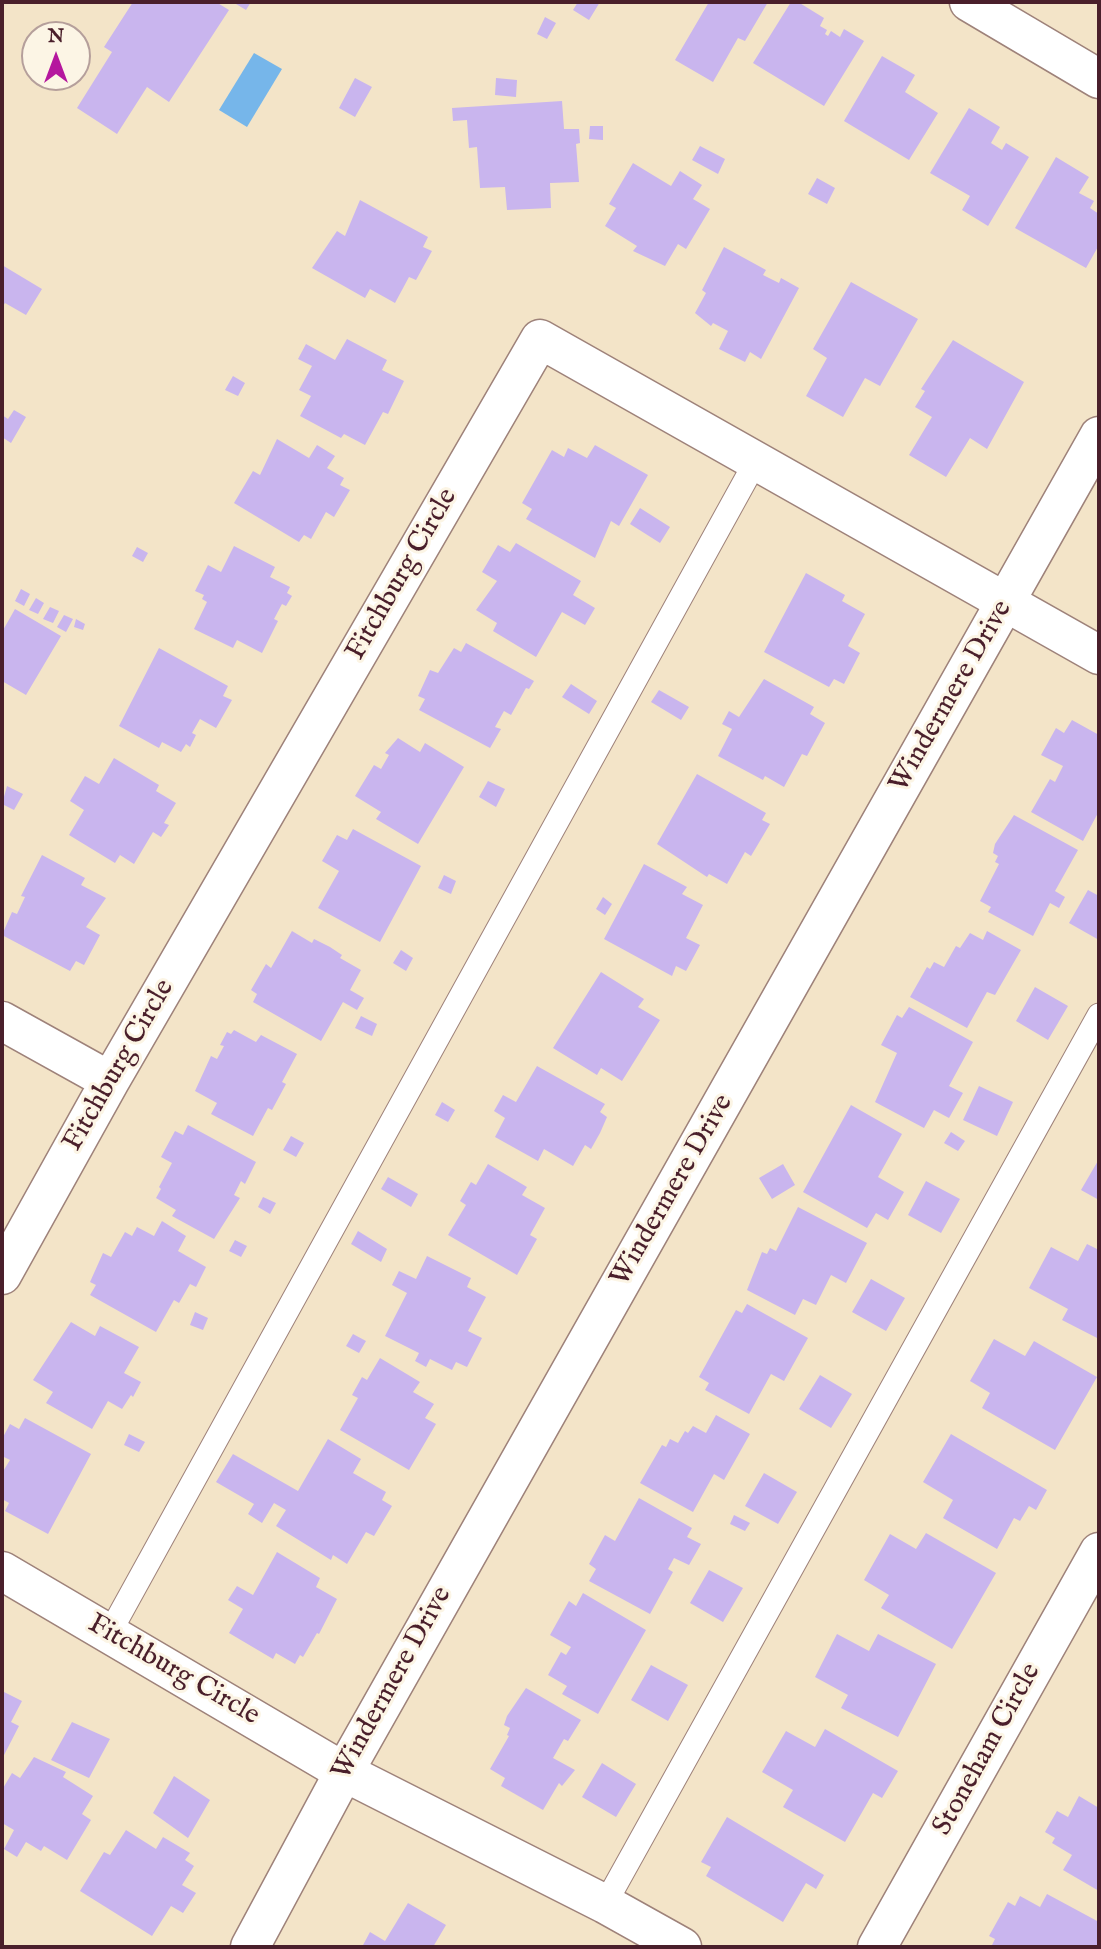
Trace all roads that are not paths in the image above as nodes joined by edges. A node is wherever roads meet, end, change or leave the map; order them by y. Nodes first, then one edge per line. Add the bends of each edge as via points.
1 (969, 2) edge
2 (1099, 79) edge
3 (1099, 436) edge
4 (756, 461) junction
5 (1006, 603) junction
6 (1099, 655) edge
7 (1099, 1015) edge
8 (2, 1021) edge
9 (110, 1081) junction
10 (2, 1275) edge
11 (1099, 1552) edge
12 (2, 1571) edge
13 (109, 1634) junction
14 (344, 1772) junction
15 (605, 1904) junction
16 (250, 1947) edge
17 (682, 1947) edge
18 (877, 1947) edge

1 - 2 street
3 - 5 street, Windermere Drive
4 - 5 street, Fitchburg Circle
4 - 9 street, Fitchburg Circle via 540,339
4 - 13 lane
5 - 6 street
5 - 14 street, Windermere Drive
7 - 15 lane
8 - 9 street
9 - 10 street, Fitchburg Circle
11 - 18 street, Stoneham Circle
12 - 13 street, Fitchburg Circle
13 - 14 street, Fitchburg Circle
14 - 15 street
14 - 16 street, Windermere Drive
15 - 17 street

